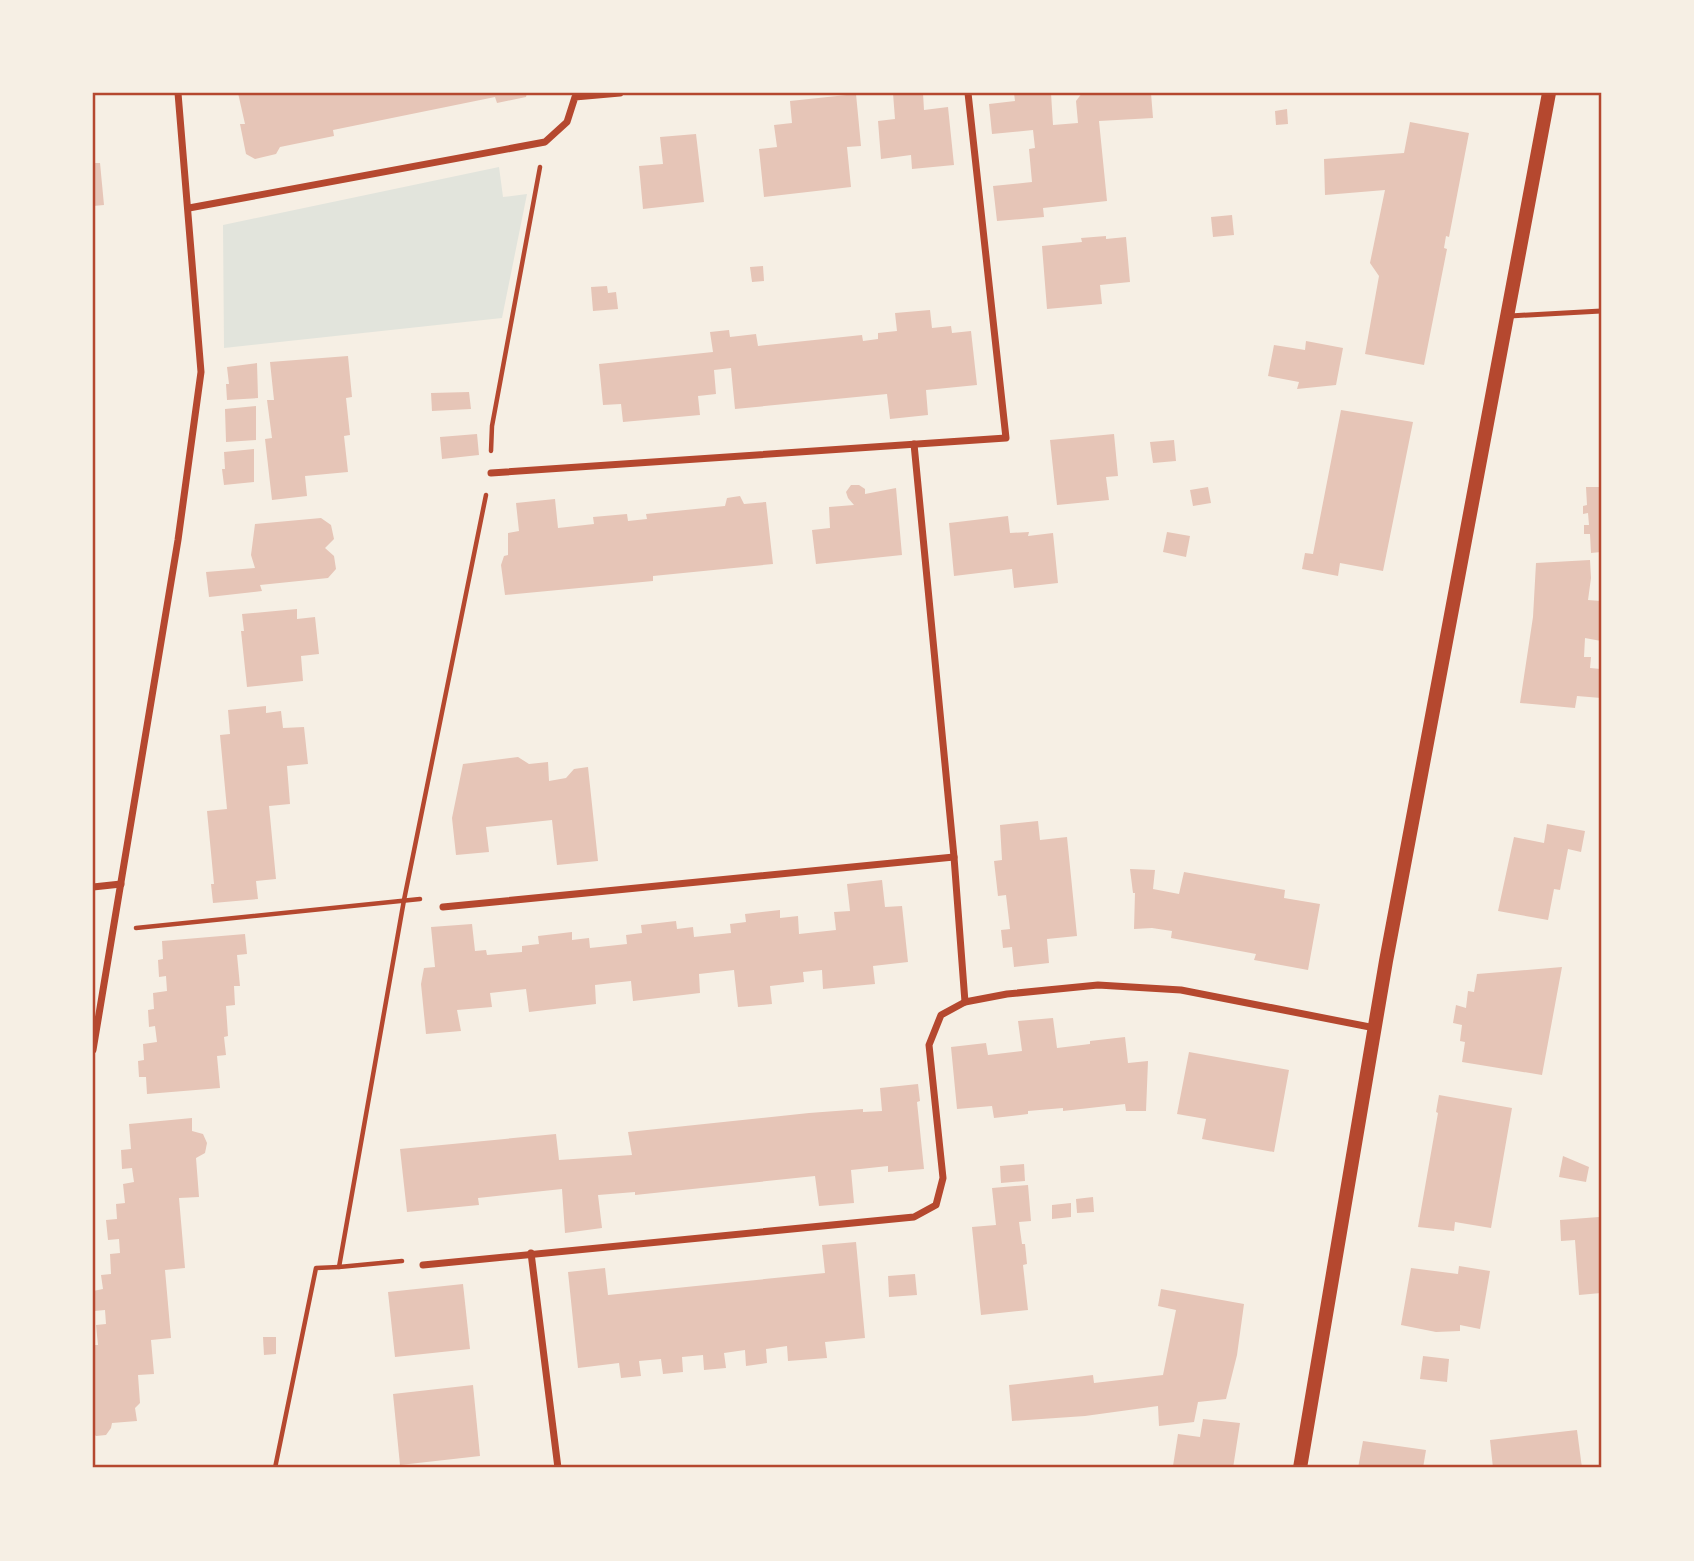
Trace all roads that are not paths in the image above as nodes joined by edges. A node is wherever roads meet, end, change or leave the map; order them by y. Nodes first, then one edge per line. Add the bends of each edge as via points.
1 (178, 93) edge
2 (620, 93) edge
3 (968, 93) edge
4 (1549, 93) edge
5 (576, 95) edge
6 (189, 208) junction
7 (1601, 311) edge
8 (1506, 316) junction
9 (914, 444) junction
10 (491, 473) road end
11 (954, 857) junction
12 (121, 884) junction
13 (93, 887) edge
14 (443, 907) dead end
15 (965, 1002) junction
16 (1375, 1028) junction
17 (93, 1050) edge
18 (531, 1253) junction
19 (423, 1265) road end
20 (558, 1468) edge
21 (1300, 1468) edge

1 - 6 street
2 - 5 street
3 - 9 street via 1006,438
4 - 8 main road
5 - 6 street via 567,122 545,142
6 - 12 street via 201,372
7 - 8 lane
8 - 16 main road
9 - 10 street
9 - 11 street
11 - 14 street
11 - 15 street
12 - 13 street
12 - 17 street
15 - 16 street via 1098,985 1181,990
15 - 18 street via 941,1015 929,1045 943,1178 936,1205 914,1217
16 - 21 main road
18 - 19 street
18 - 20 street

